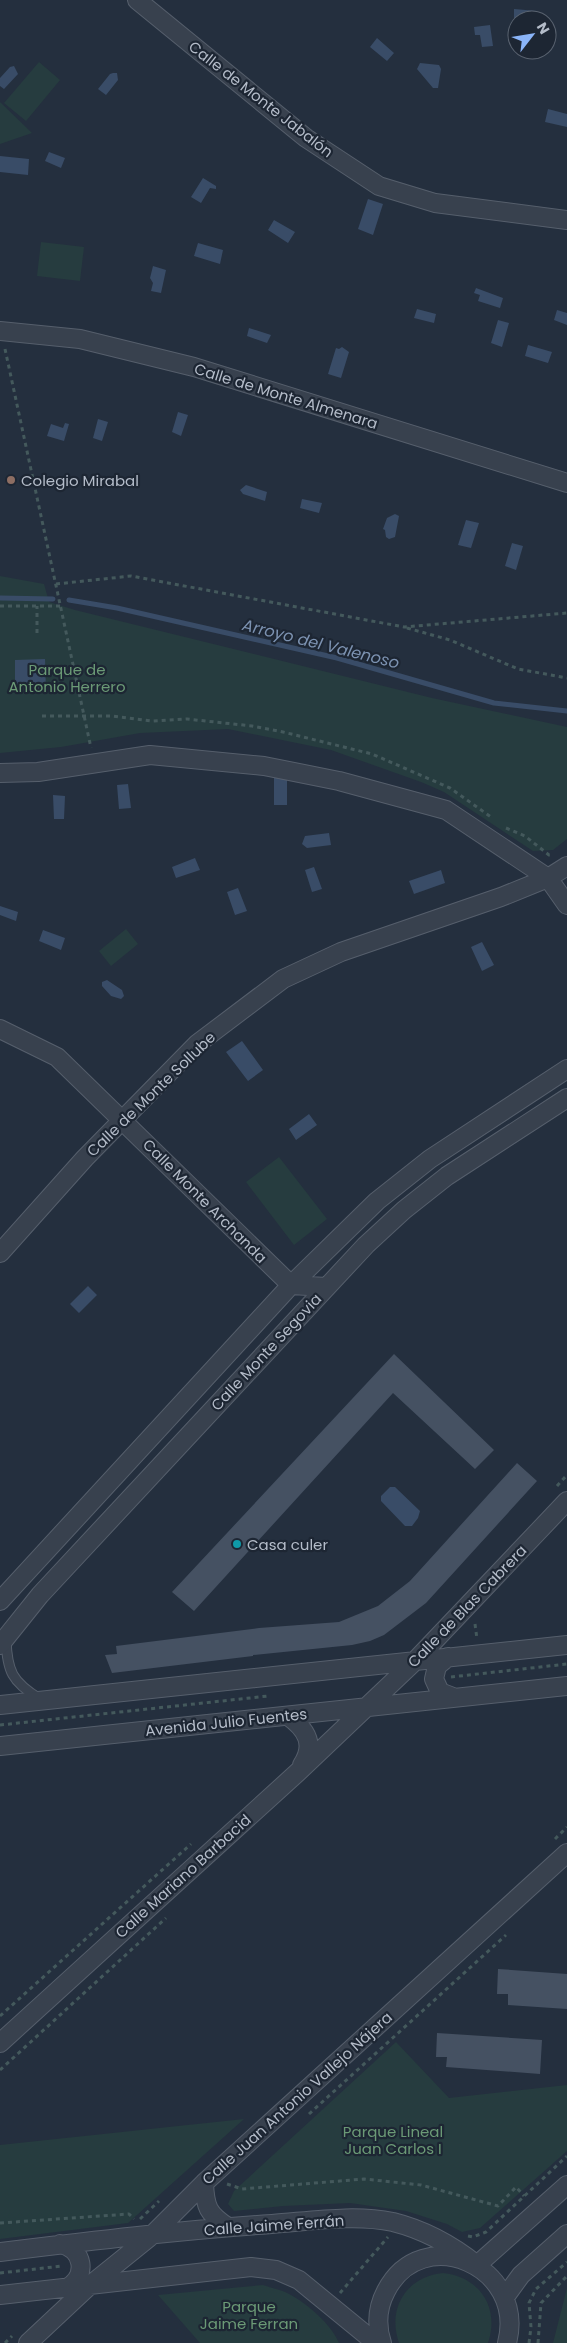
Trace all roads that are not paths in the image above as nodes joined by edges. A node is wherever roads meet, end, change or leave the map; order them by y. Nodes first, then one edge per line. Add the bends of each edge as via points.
1 (137, 0) edge
2 (567, 220) edge
3 (0, 331) edge
4 (567, 483) edge
5 (0, 773) edge
6 (567, 866) edge
7 (548, 878) junction
8 (567, 905) edge
9 (0, 1028) edge
10 (567, 1068) edge
11 (567, 1098) edge
12 (123, 1119) junction
13 (0, 1253) edge
14 (291, 1285) junction
15 (326, 1287) junction
16 (293, 1323) junction
17 (567, 1501) edge
18 (0, 1601) edge
19 (3, 1641) edge
20 (567, 1645) edge
21 (448, 1658) junction
22 (415, 1661) junction
23 (567, 1686) edge
24 (452, 1697) junction
25 (42, 1701) junction
26 (0, 1705) edge
27 (363, 1708) junction
28 (288, 1716) junction
29 (0, 1746) edge
30 (298, 1772) junction
31 (567, 1853) edge
32 (0, 2043) edge
33 (218, 2183) junction
34 (567, 2185) edge
35 (228, 2227) junction
36 (567, 2234) edge
37 (151, 2236) junction
38 (59, 2244) junction
39 (0, 2252) edge
40 (477, 2265) junction
41 (89, 2286) junction
42 (67, 2288) junction
43 (0, 2295) edge
44 (505, 2298) junction
45 (22, 2337) edge
46 (376, 2343) edge
47 (382, 2343) edge
48 (507, 2343) edge

1 - 2 street, Calle de Monte Jabalón via 306,138 379,186 435,203
3 - 4 street, Calle de Monte Almenara via 80,338 194,367
5 - 7 street via 38,772 150,755 264,766 339,781 446,810
6 - 7 street, Calle de Monte Sollube
7 - 8 street
7 - 12 street, Calle de Monte Sollube via 341,952 283,979 197,1044
9 - 12 street, Calle Monte Archanda via 57,1057
10 - 14 street, Calle Monte Segovia via 430,1158 377,1201
11 - 15 street, Calle Monte Segovia via 446,1176 404,1210
12 - 13 street, Calle de Monte Sollube
12 - 14 street, Calle Monte Archanda
14 - 15 street
14 - 16 street
14 - 18 street, Calle Monte Segovia
15 - 16 street, Calle Monte Segovia
16 - 19 street, Calle Monte Segovia via 40,1595
17 - 22 street, Calle de Blas Cabrera
19 - 25 lane via 11,1674 23,1689
20 - 21 street
21 - 22 street
21 - 24 street via 437,1666 434,1679 440,1692
22 - 25 street
22 - 27 street, Calle de Blas Cabrera
23 - 24 street, Avenida Julio Fuentes
24 - 27 street, Avenida Julio Fuentes
25 - 26 street
27 - 28 street, Avenida Julio Fuentes
27 - 30 street, Calle Mariano Barbacid
28 - 29 street, Avenida Julio Fuentes
28 - 30 street via 302,1726 308,1741 307,1758
30 - 32 street, Calle Mariano Barbacid
31 - 33 street, Calle Juan Antonio Vallejo Nájera
33 - 35 street via 205,2202 213,2218
33 - 37 street, Calle Juan Antonio Vallejo Nájera
34 - 40 street
35 - 37 street, Calle Jaime Ferrán
35 - 40 street, Calle Jaime Ferrán via 356,2218 393,2222 446,2242
36 - 44 street via 521,2274
37 - 38 street, Calle Jaime Ferrán
37 - 41 street, Calle Juan Antonio Vallejo Nájera
38 - 39 street, Calle Jaime Ferrán
38 - 42 street via 74,2250 81,2263 78,2278
40 - 44 street, Calle Jaime Ferrán via 489,2274
40 - 47 street via 462,2259 437,2257 413,2264 399,2273 381,2301 378,2317
41 - 42 street
41 - 45 street, Calle Juan Antonio Vallejo Nájera
41 - 46 street via 251,2266 276,2270 299,2280
42 - 43 street
44 - 48 street via 510,2327

